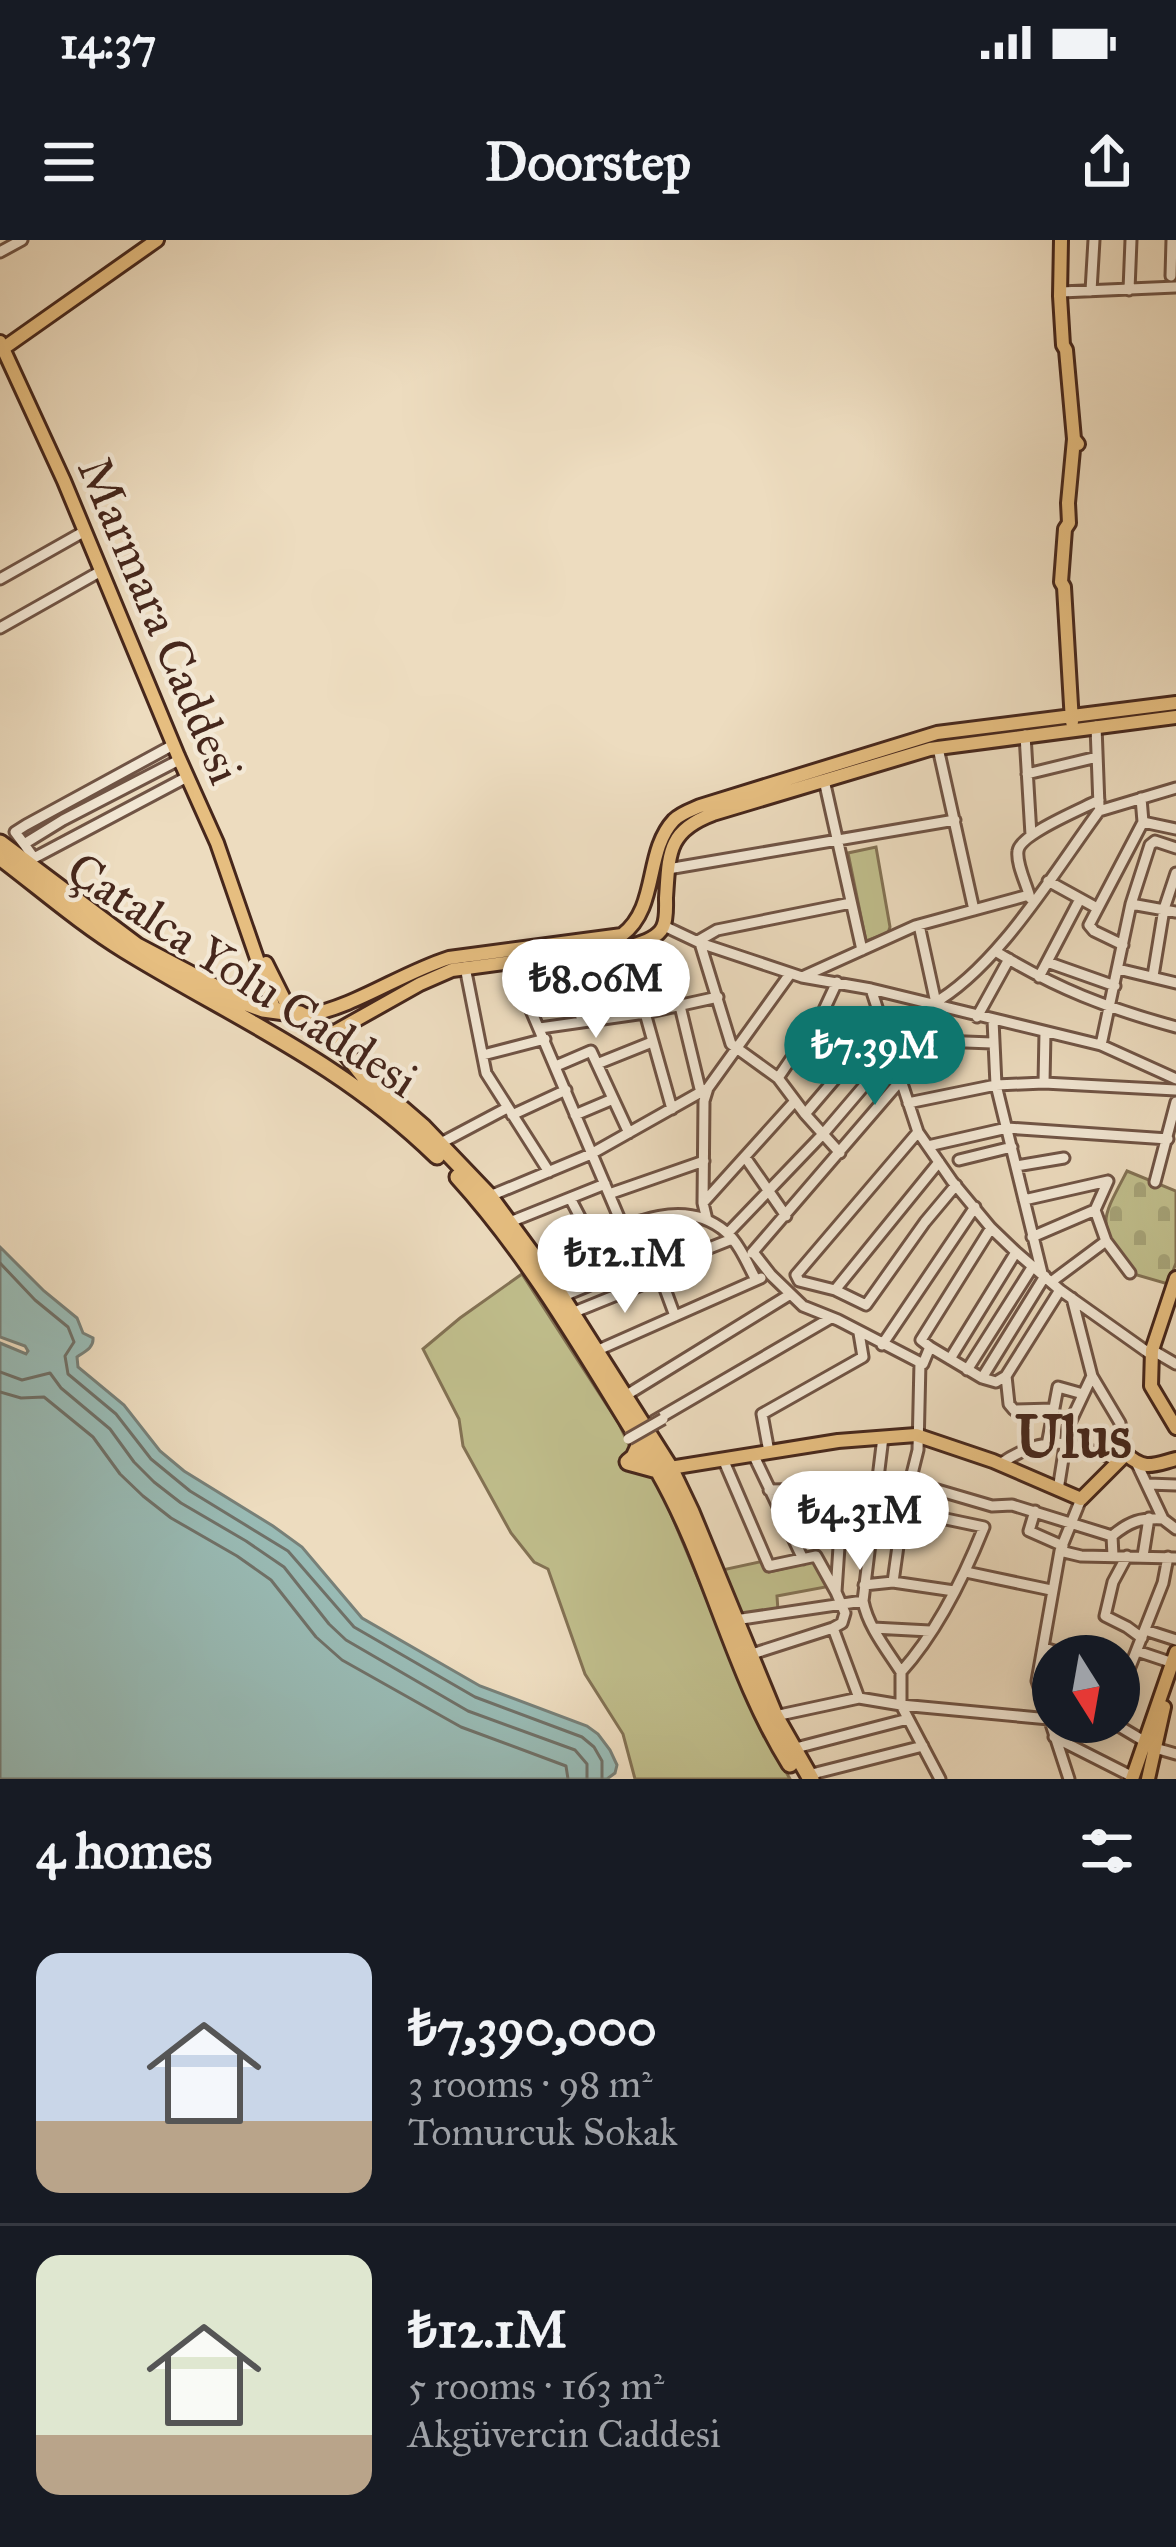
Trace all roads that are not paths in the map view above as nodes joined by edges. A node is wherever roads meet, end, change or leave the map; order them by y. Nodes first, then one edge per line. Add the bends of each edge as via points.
1 (22, 240) edge
2 (157, 240) edge
3 (1060, 240) edge
4 (1094, 240) edge
5 (1131, 240) edge
6 (1172, 240) edge
7 (6, 246) edge
8 (1174, 281) edge
9 (1129, 290) junction
10 (1091, 291) junction
11 (1061, 292) junction
12 (1, 347) edge
13 (85, 531) junction
14 (101, 571) junction
15 (0, 579) edge
16 (0, 628) edge
17 (1176, 703) edge
18 (1176, 716) edge
19 (1072, 722) junction
20 (1096, 725) junction
21 (1025, 735) junction
22 (938, 741) junction
23 (173, 745) junction
24 (1097, 757) junction
25 (179, 760) junction
26 (844, 768) junction
27 (1027, 774) junction
28 (187, 777) junction
29 (824, 780) junction
30 (1176, 788) edge
31 (1141, 798) junction
32 (735, 802) junction
33 (1099, 806) junction
34 (955, 820) junction
35 (1143, 822) junction
36 (1176, 829) edge
37 (1031, 835) junction
38 (838, 840) junction
39 (0, 843) edge
40 (24, 844) junction
41 (1176, 848) edge
42 (0, 857) edge
43 (668, 869) junction
44 (1176, 873) edge
45 (1048, 881) junction
46 (1030, 899) junction
47 (1081, 899) junction
48 (851, 903) junction
49 (1131, 904) junction
50 (1097, 908) junction
51 (974, 910) junction
52 (1170, 910) edge
53 (637, 917) junction
54 (664, 923) junction
55 (919, 925) junction
56 (650, 939) junction
57 (699, 942) junction
58 (1123, 945) junction
59 (631, 946) junction
60 (862, 950) junction
61 (995, 951) junction
62 (560, 955) junction
63 (505, 958) junction
64 (1009, 959) junction
65 (1047, 962) junction
66 (465, 967) junction
67 (1118, 969) junction
68 (796, 976) junction
69 (1153, 976) junction
70 (1039, 977) junction
71 (837, 982) junction
72 (1176, 983) edge
73 (1115, 986) junction
74 (871, 989) junction
75 (387, 994) junction
76 (718, 997) junction
77 (934, 1004) junction
78 (680, 1006) junction
79 (1111, 1009) junction
80 (645, 1012) junction
81 (290, 1013) junction
82 (977, 1016) junction
83 (357, 1019) junction
84 (993, 1020) junction
85 (582, 1021) junction
86 (882, 1024) junction
87 (814, 1026) junction
88 (1176, 1027) edge
89 (1045, 1032) junction
90 (542, 1033) junction
91 (332, 1034) junction
92 (277, 1037) junction
93 (887, 1039) junction
94 (652, 1042) junction
95 (992, 1043) junction
96 (1101, 1046) junction
97 (736, 1047) junction
98 (300, 1049) junction
99 (893, 1052) junction
100 (483, 1055) junction
101 (350, 1058) junction
102 (850, 1059) junction
103 (597, 1064) junction
104 (556, 1066) junction
105 (778, 1078) junction
106 (1176, 1079) edge
107 (902, 1080) junction
108 (1044, 1084) junction
109 (996, 1085) junction
110 (566, 1090) junction
111 (1176, 1090) edge
112 (705, 1091) junction
113 (613, 1099) junction
114 (795, 1101) junction
115 (1176, 1102) edge
116 (908, 1103) junction
117 (672, 1109) junction
118 (510, 1111) junction
119 (575, 1114) junction
120 (805, 1114) junction
121 (1007, 1127) junction
122 (918, 1132) junction
123 (629, 1133) junction
124 (823, 1134) junction
125 (1168, 1139) junction
126 (439, 1144) junction
127 (928, 1146) junction
128 (1012, 1148) junction
129 (840, 1153) junction
130 (591, 1154) junction
131 (745, 1157) junction
132 (1064, 1158) dead end
133 (959, 1160) dead end
134 (704, 1161) junction
135 (939, 1162) junction
136 (1016, 1166) junction
137 (549, 1172) junction
138 (1155, 1182) dead end
139 (956, 1185) junction
140 (607, 1189) junction
141 (767, 1192) junction
142 (489, 1196) junction
143 (570, 1198) junction
144 (1024, 1200) junction
145 (703, 1203) junction
146 (975, 1208) junction
147 (1095, 1210) junction
148 (786, 1216) junction
149 (707, 1220) junction
150 (640, 1221) junction
151 (510, 1222) junction
152 (623, 1227) junction
153 (991, 1228) junction
154 (730, 1236) junction
155 (1032, 1237) junction
156 (1106, 1241) junction
157 (593, 1242) junction
158 (1016, 1252) junction
159 (749, 1257) junction
160 (658, 1268) junction
161 (1130, 1273) dead end
162 (771, 1275) junction
163 (1046, 1277) junction
164 (1176, 1278) edge
165 (550, 1279) junction
166 (756, 1280) junction
167 (835, 1290) junction
168 (789, 1295) junction
169 (562, 1297) junction
170 (1072, 1298) junction
171 (572, 1313) junction
172 (675, 1316) junction
173 (1170, 1318) edge
174 (829, 1319) junction
175 (859, 1333) junction
176 (882, 1345) junction
177 (930, 1347) junction
178 (596, 1351) junction
179 (1153, 1353) junction
180 (950, 1359) junction
181 (921, 1363) junction
182 (1176, 1364) edge
183 (967, 1370) junction
184 (1006, 1376) junction
185 (1091, 1376) junction
186 (982, 1378) junction
187 (1083, 1394) junction
188 (625, 1396) junction
189 (1053, 1409) junction
190 (663, 1419) dead end
191 (1176, 1428) edge
192 (638, 1436) junction
193 (919, 1436) junction
194 (883, 1437) junction
195 (1066, 1443) junction
196 (1047, 1444) junction
197 (770, 1452) junction
198 (753, 1454) junction
199 (723, 1459) junction
200 (1128, 1460) junction
201 (1176, 1460) edge
202 (1000, 1464) junction
203 (664, 1470) junction
204 (1148, 1484) junction
205 (1176, 1485) edge
206 (876, 1486) junction
207 (909, 1486) junction
208 (843, 1487) junction
209 (1055, 1489) junction
210 (770, 1490) junction
211 (1082, 1499) junction
212 (903, 1510) junction
213 (1039, 1512) junction
214 (1149, 1519) junction
215 (1163, 1519) junction
216 (1071, 1525) junction
217 (1176, 1529) edge
218 (1112, 1535) junction
219 (1061, 1548) junction
220 (1113, 1556) junction
221 (1126, 1556) junction
222 (1143, 1556) junction
223 (1172, 1557) edge
224 (803, 1559) junction
225 (966, 1572) junction
226 (893, 1582) junction
227 (864, 1585) junction
228 (1052, 1590) junction
229 (954, 1591) junction
230 (836, 1592) junction
231 (863, 1601) junction
232 (841, 1604) junction
233 (736, 1620) junction
234 (832, 1628) junction
235 (873, 1628) junction
236 (930, 1631) junction
237 (1143, 1634) junction
238 (1045, 1635) edge
239 (1176, 1640) edge
240 (1140, 1642) edge
241 (1140, 1652) edge
242 (749, 1654) junction
243 (1174, 1660) edge
244 (901, 1672) junction
245 (859, 1698) junction
246 (901, 1705) junction
247 (776, 1717) junction
248 (1032, 1717) edge
249 (908, 1719) junction
250 (1140, 1739) edge
251 (1056, 1743) edge
252 (1066, 1743) edge
253 (1150, 1745) junction
254 (923, 1746) junction
255 (792, 1749) junction
256 (1176, 1754) edge
257 (1065, 1776) edge
258 (806, 1778) edge
259 (1138, 1778) edge
260 (940, 1779) edge

1 - 7 street
2 - 12 main road
3 - 11 main road
4 - 10 street
5 - 9 street
6 - 8 street
8 - 9 street
9 - 10 street
10 - 11 street
11 - 19 main road via 1074,439 1060,581
12 - 13 main road, Marmara Caddesi
13 - 14 main road, Marmara Caddesi
13 - 15 street
14 - 16 street
14 - 23 main road, Marmara Caddesi
17 - 19 main road
18 - 20 main road
19 - 20 main road
19 - 21 main road
19 - 22 main road
20 - 24 street
21 - 22 main road
21 - 27 street
22 - 26 main road
22 - 34 street
23 - 25 main road, Marmara Caddesi
23 - 40 street via 15,832
24 - 27 street
24 - 33 street
25 - 28 main road, Marmara Caddesi
25 - 40 street
26 - 29 main road
26 - 32 main road
27 - 37 street
28 - 40 street via 34,858
28 - 81 main road, Marmara Caddesi
29 - 32 main road
29 - 38 street
30 - 31 street
31 - 33 street
31 - 35 street
32 - 43 main road via 683,830
32 - 53 main road via 700,806 675,820
33 - 37 street
33 - 45 street
34 - 38 street
34 - 51 street
35 - 36 street
35 - 50 street
37 - 46 street via 1018,853
38 - 43 street
38 - 48 street
39 - 81 highway, Çatalca Yolu Caddesi via 137,946 241,1001
41 - 49 street via 1152,842
42 - 92 highway, Çatalca Yolu Caddesi via 109,940
43 - 54 main road
44 - 52 street
45 - 46 street
45 - 47 street
46 - 51 street
46 - 61 street
47 - 50 street
47 - 65 street
48 - 57 street via 717,930
48 - 60 street
49 - 52 street
49 - 58 street
50 - 58 street via 1089,925
51 - 55 street
52 - 69 street
53 - 54 main road via 653,910
53 - 56 main road
53 - 63 main road via 616,937
54 - 56 main road
54 - 57 street
55 - 60 street
55 - 77 street
56 - 59 main road
57 - 68 street
57 - 76 street
58 - 67 street
59 - 62 main road
59 - 80 street
60 - 68 street
61 - 64 street
61 - 77 street
62 - 63 main road
62 - 85 street
63 - 66 main road
63 - 75 main road via 448,958
63 - 90 street
64 - 70 street
64 - 82 street
65 - 70 street
65 - 73 street
66 - 75 main road
66 - 100 street
67 - 69 street
67 - 73 street
68 - 71 street
68 - 97 street
69 - 72 street
70 - 79 street
71 - 74 street
71 - 87 street
73 - 79 street
74 - 77 street
74 - 86 street
75 - 81 main road
75 - 83 main road
76 - 78 street
76 - 97 street
77 - 82 street
78 - 80 street
78 - 112 street
79 - 88 street
79 - 96 street
80 - 85 street
80 - 94 street
81 - 91 highway, Çatalca Yolu Caddesi
81 - 92 highway via 274,1024
81 - 98 highway via 311,1028
82 - 84 street
83 - 91 main road
83 - 101 main road
84 - 89 street
84 - 95 street
85 - 90 street
86 - 93 street
86 - 102 street
87 - 102 street
87 - 105 street
89 - 96 street
89 - 108 street
90 - 100 street
90 - 104 street
91 - 98 highway
91 - 101 highway, Çatalca Yolu Caddesi
92 - 98 highway, Çatalca Yolu Caddesi
93 - 95 street
93 - 99 street
94 - 103 street
94 - 117 street
95 - 109 street
96 - 106 street
97 - 105 street
97 - 112 street
98 - 192 highway, Çatalca Yolu Caddesi via 399,1120 476,1198
99 - 107 street
99 - 124 street
100 - 118 street
101 - 126 highway, Çatalca Yolu Caddesi
102 - 120 street
103 - 104 street via 591,1051
103 - 113 street
104 - 110 street
105 - 114 street
107 - 116 street
107 - 129 street
108 - 109 street
108 - 111 street
109 - 116 street
109 - 121 street
110 - 118 street
110 - 119 street
112 - 117 street
112 - 134 street
113 - 119 street
113 - 123 street
114 - 120 street
114 - 131 street
115 - 125 street
116 - 122 street
117 - 123 street
118 - 126 street
118 - 137 street
119 - 130 street
120 - 124 street
121 - 125 street
121 - 127 street
121 - 128 street
122 - 127 street
122 - 167 street via 800,1279
123 - 130 street
124 - 129 street
124 - 141 street
125 - 138 street
126 - 142 highway, Çatalca Yolu Caddesi
127 - 135 street
128 - 133 street
128 - 136 street
129 - 148 street
130 - 137 street
130 - 140 street
131 - 141 street
131 - 145 street
132 - 136 street
134 - 140 street
134 - 145 street
135 - 139 street
135 - 167 street
136 - 144 street
137 - 142 street
139 - 146 street
139 - 167 street via 866,1305
140 - 143 street
140 - 152 street
141 - 148 street
141 - 154 street
142 - 151 highway, Çatalca Yolu Caddesi
143 - 151 street
143 - 157 street
144 - 147 street via 1108,1181
144 - 155 street
145 - 149 street
146 - 153 street
146 - 176 street
147 - 155 street
147 - 156 street
148 - 159 street
149 - 150 street via 672,1213
149 - 154 street
150 - 152 street
150 - 160 street
151 - 165 highway, Çatalca Yolu Caddesi
152 - 157 street
153 - 158 street
153 - 177 street via 921,1340
154 - 159 street
154 - 160 street
155 - 163 street
156 - 161 street
156 - 163 street
157 - 165 street via 592,1257
158 - 163 street
158 - 180 street
159 - 162 street
159 - 166 street
160 - 169 street
160 - 171 street
160 - 172 street
162 - 166 street
162 - 168 street
163 - 170 street
163 - 183 street
163 - 184 street
163 - 186 street
164 - 173 main road
165 - 169 highway, Çatalca Yolu Caddesi
166 - 172 street
168 - 174 street
168 - 188 street
169 - 171 highway, Çatalca Yolu Caddesi
170 - 179 street
170 - 185 street
171 - 178 highway, Çatalca Yolu Caddesi
172 - 178 street
173 - 179 main road
174 - 175 street
174 - 192 street
175 - 176 street
175 - 197 street via 862,1357 762,1414
176 - 181 street
177 - 180 street
177 - 181 street
178 - 188 highway, Çatalca Yolu Caddesi
179 - 182 street
179 - 191 main road via 1151,1386
180 - 183 street
181 - 193 street
183 - 186 street
184 - 186 street
184 - 189 street via 1013,1410
185 - 187 street
185 - 200 street via 1120,1423
187 - 189 street via 1058,1388
187 - 195 street
188 - 192 highway, Çatalca Yolu Caddesi
189 - 196 street
190 - 192 street, bridge
192 - 203 highway, Çatalca Yolu Caddesi
193 - 194 main road
193 - 202 main road
193 - 207 street
194 - 197 main road
194 - 206 street
195 - 196 street
195 - 200 street
195 - 209 street
196 - 202 street
197 - 198 main road
198 - 199 main road
198 - 210 street
199 - 203 main road
199 - 224 street via 769,1566
200 - 201 main road
200 - 204 street
200 - 211 main road
202 - 209 main road
203 - 233 highway, Çatalca Yolu Caddesi via 692,1512
203 - 258 highway, Çatalca Yolu Caddesi via 762,1712
204 - 205 street
204 - 215 street
206 - 207 street
206 - 208 street
206 - 227 street
207 - 212 street
207 - 213 street
208 - 210 street
208 - 230 street
209 - 211 main road
209 - 213 street
210 - 224 street
211 - 216 street
212 - 225 street via 983,1527
212 - 226 street
213 - 216 street
213 - 219 street via 1029,1531
214 - 215 street
214 - 218 street
214 - 222 street
215 - 217 street
216 - 218 street
216 - 219 street
218 - 220 street
219 - 220 street
219 - 228 street
220 - 221 street
221 - 222 street
221 - 237 street via 1105,1616
222 - 223 street
223 - 237 street
224 - 230 street via 816,1556
225 - 228 street
225 - 229 street
226 - 227 street
226 - 229 street
227 - 231 street
228 - 238 street
229 - 236 street
230 - 232 street
231 - 232 street
231 - 235 street
232 - 233 street
232 - 234 street via 842,1623
233 - 242 highway, Çatalca Yolu Caddesi
234 - 242 street
234 - 245 street
235 - 236 street
235 - 244 street
236 - 244 street
237 - 239 street
237 - 240 street
241 - 243 street
242 - 247 highway, Çatalca Yolu Caddesi
243 - 253 main road
244 - 246 street
245 - 246 street
245 - 247 street
246 - 248 street
246 - 249 street
247 - 255 highway, Çatalca Yolu Caddesi
249 - 254 street
249 - 255 street
250 - 253 street
251 - 257 street
252 - 259 street
253 - 256 street
253 - 259 main road
254 - 258 street
254 - 260 street
255 - 258 highway, Çatalca Yolu Caddesi

